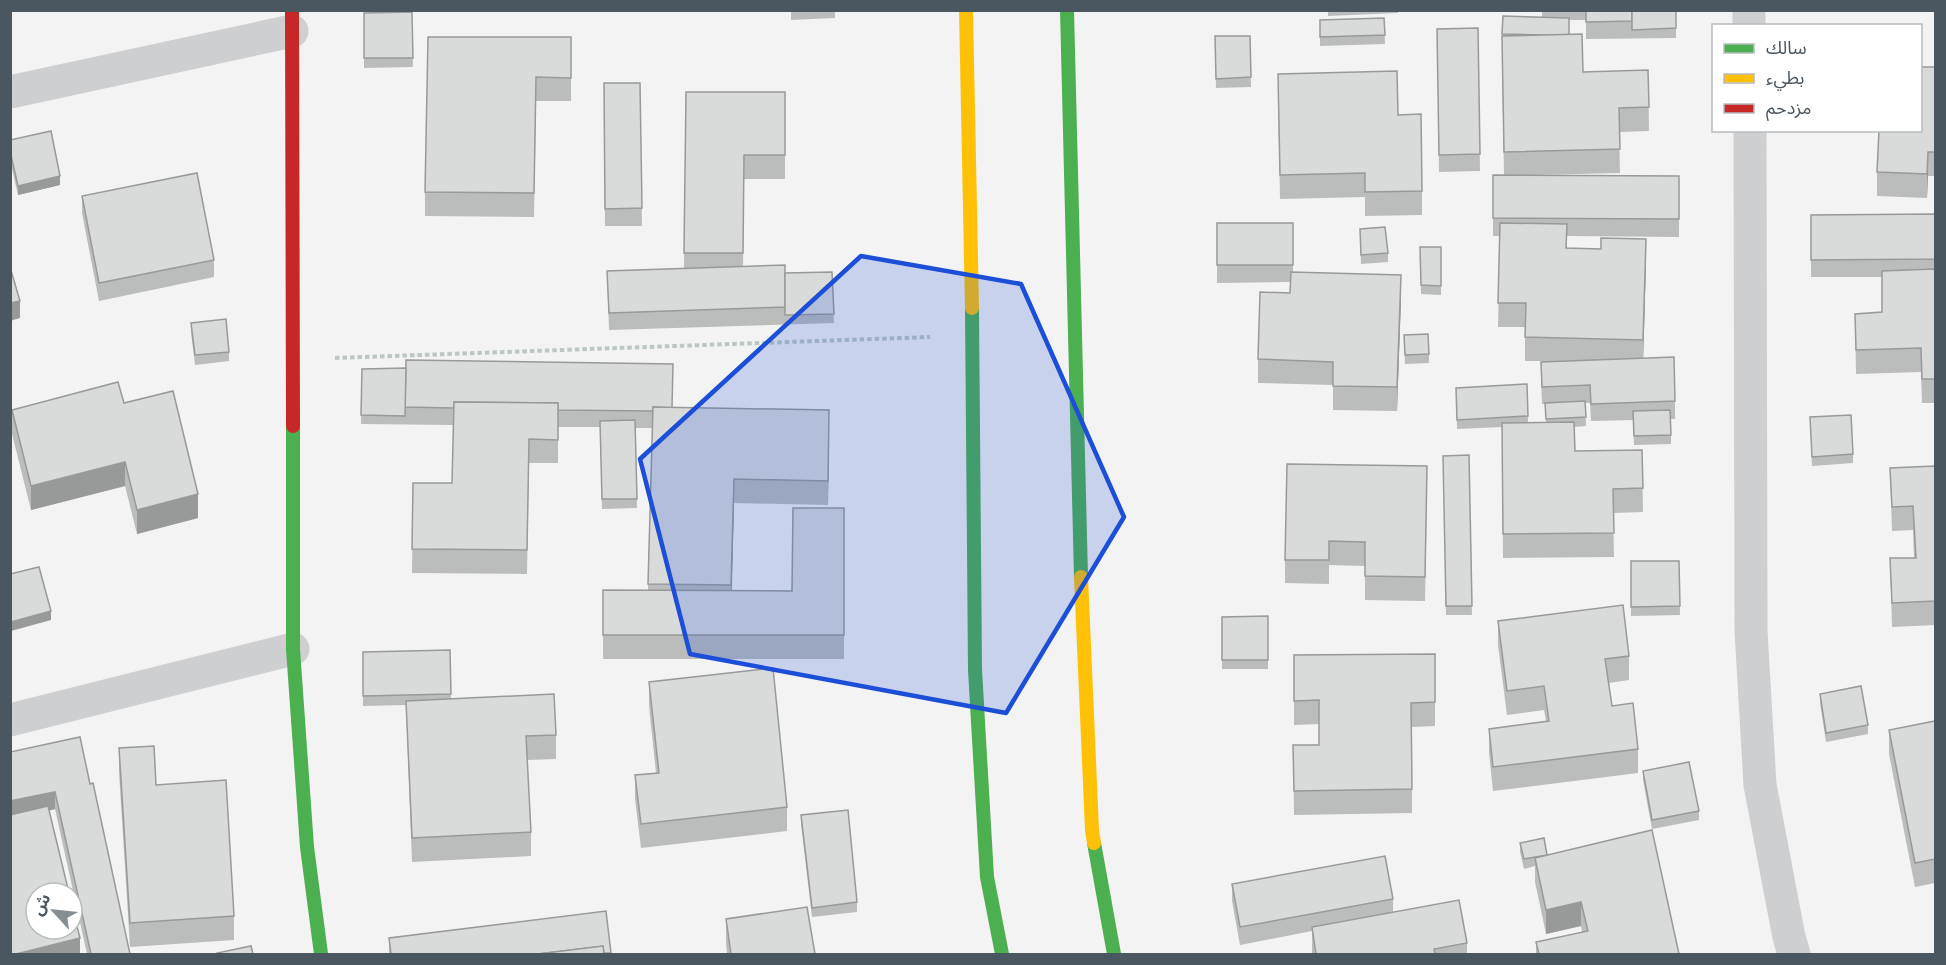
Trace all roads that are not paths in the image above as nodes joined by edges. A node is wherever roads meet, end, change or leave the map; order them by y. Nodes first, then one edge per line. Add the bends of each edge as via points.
1 (966, 10) edge
2 (1067, 10) edge
3 (292, 21) edge
4 (10, 92) edge
5 (1750, 132) edge
6 (293, 649) junction
7 (10, 720) edge
8 (321, 954) edge
9 (1002, 954) edge
10 (1114, 954) edge
11 (1794, 954) edge

1 - 9 street via 975,670 987,877
2 - 10 street via 1082,617 1091,818
3 - 4 street
3 - 6 street
5 - 11 street via 1751,631 1760,785
6 - 7 street
6 - 8 street via 307,847

